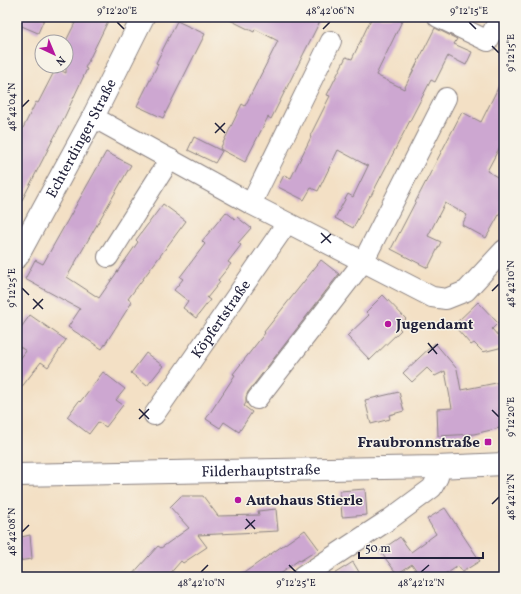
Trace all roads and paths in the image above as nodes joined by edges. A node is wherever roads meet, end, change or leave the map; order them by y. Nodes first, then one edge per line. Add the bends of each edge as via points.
1 (143, 17) edge
2 (438, 17) edge
3 (500, 17) edge
4 (331, 41) dead end
5 (446, 98) dead end
6 (93, 116) junction
7 (170, 159) junction
8 (251, 204) junction
9 (287, 223) junction
10 (504, 250) edge
11 (17, 256) edge
12 (108, 257) dead end
13 (363, 262) junction
14 (257, 400) dead end
15 (154, 415) dead end
16 (504, 464) edge
17 (437, 467) junction
18 (17, 475) edge
19 (302, 577) edge

1 - 6 main road, Echterdinger Straße
2 - 3 street via 488,41
4 - 8 street
5 - 13 street
6 - 7 street
6 - 11 main road, Echterdinger Straße
7 - 8 street
7 - 12 street
8 - 9 street
9 - 13 street
9 - 15 street, Köpfertstraße
10 - 13 street via 466,291 446,299 432,297
13 - 14 street
16 - 17 main road, Filderhauptstraße
17 - 18 main road, Filderhauptstraße
17 - 19 street via 438,477 432,488 390,520

